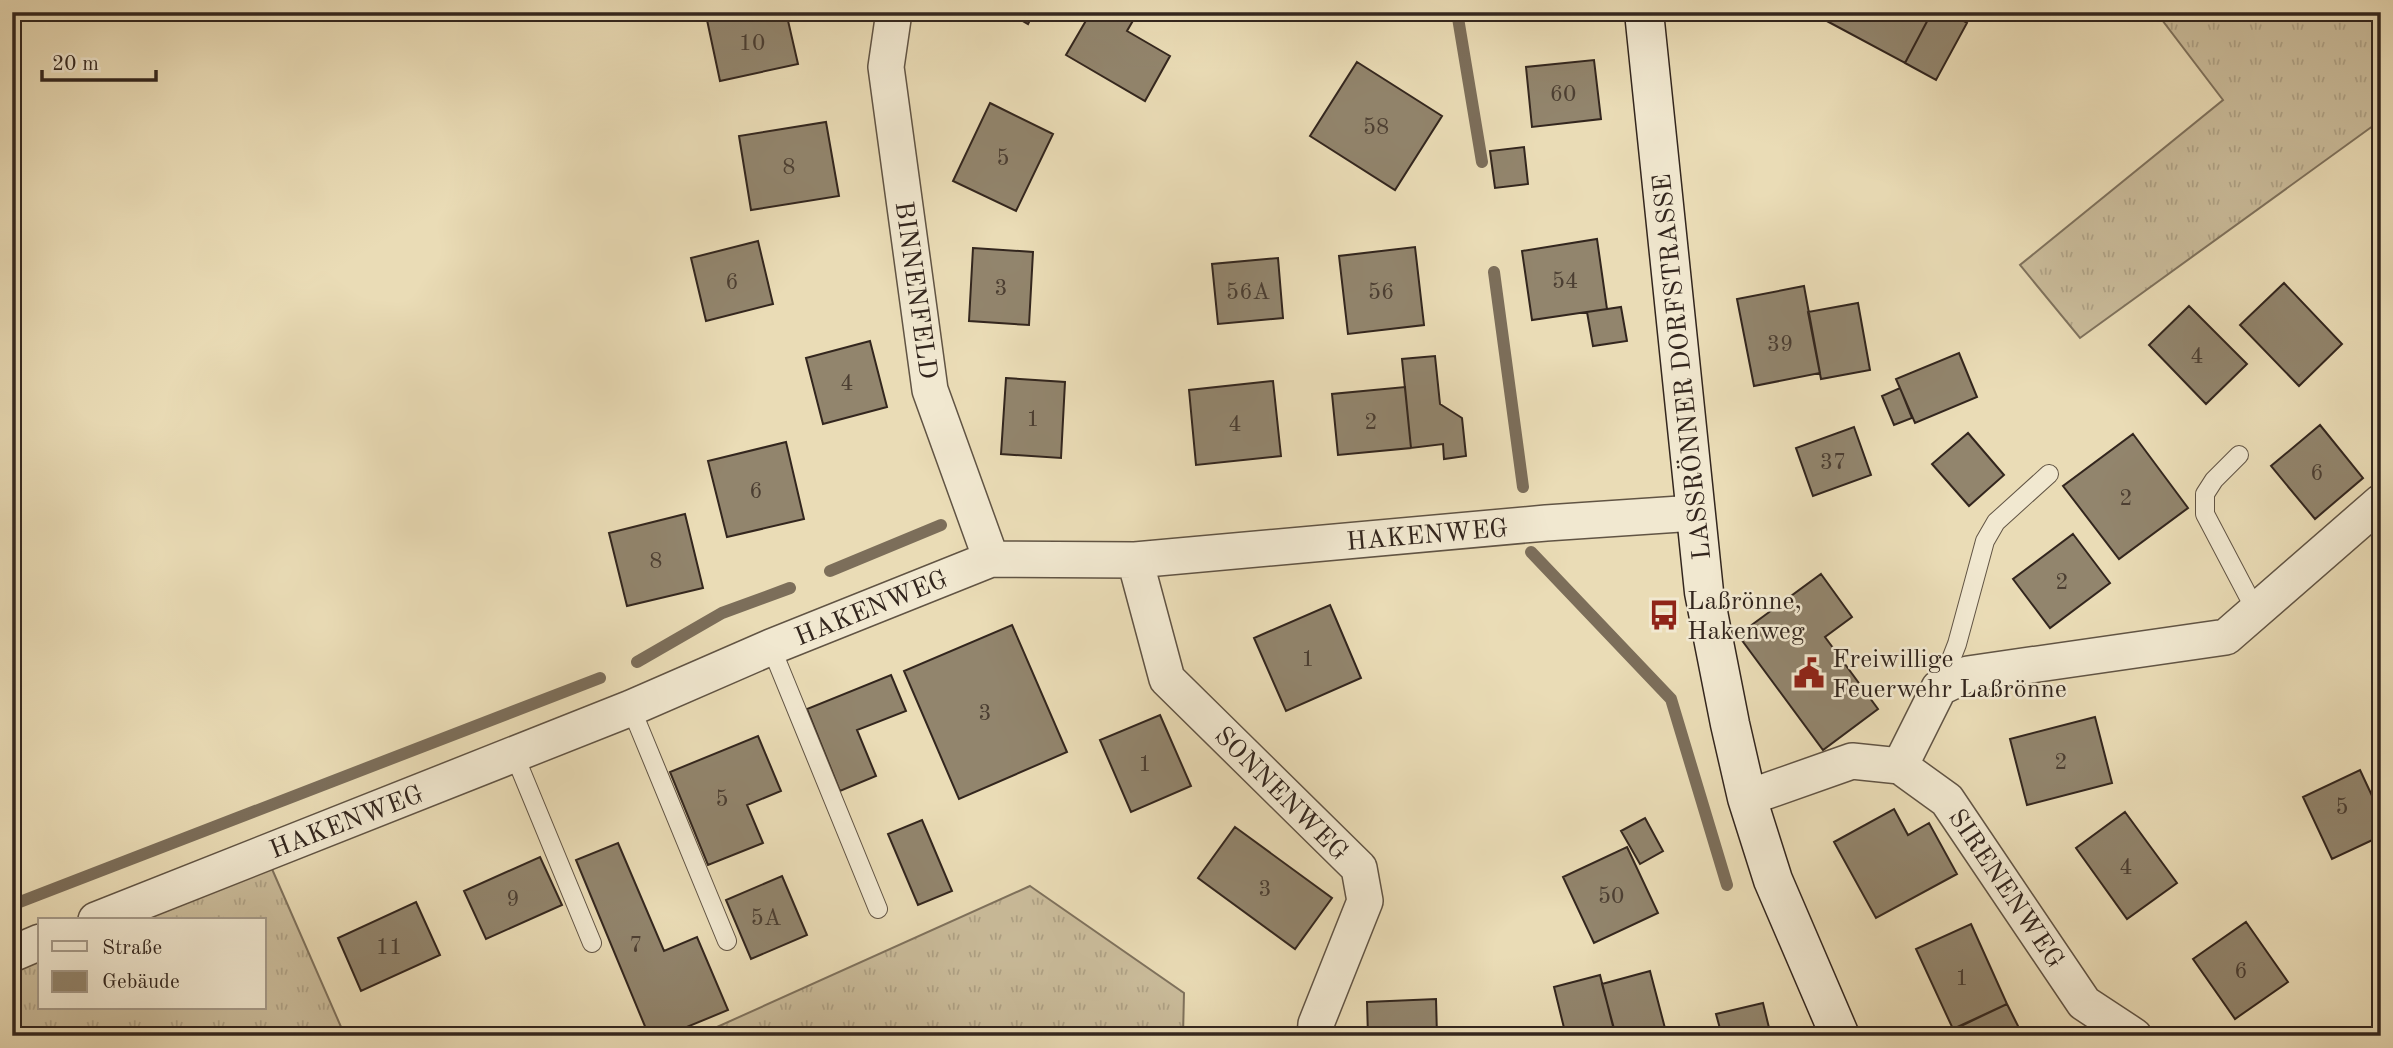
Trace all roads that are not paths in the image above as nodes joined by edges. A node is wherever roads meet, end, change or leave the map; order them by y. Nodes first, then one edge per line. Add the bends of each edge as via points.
1 (894, 12) edge
2 (1644, 12) edge
3 (2239, 455) dead end
4 (2049, 474) dead end
5 (2381, 502) edge
6 (1695, 513) junction
7 (991, 559) junction
8 (1135, 560) junction
9 (2256, 611) junction
10 (771, 647) junction
11 (1939, 688) junction
12 (631, 708) junction
13 (514, 754) junction
14 (1900, 766) junction
15 (1747, 798) junction
16 (878, 909) dead end
17 (101, 918) edge
18 (727, 941) dead end
19 (592, 943) dead end
20 (38, 944) edge
21 (12, 954) edge
22 (1315, 1036) edge
23 (1840, 1036) edge
24 (2134, 1036) edge

1 - 7 street, BINNENFELD via 886,67 930,390
2 - 6 street, LASSRÖNNER DORFSTRASSE
3 - 9 lane via 2205,494 2205,514
4 - 11 lane via 1996,522 1984,541 1957,644
5 - 9 street
6 - 8 street, HAKENWEG
6 - 15 street, LASSRÖNNER DORFSTRASSE via 1704,592
7 - 8 street, HAKENWEG
7 - 10 street, HAKENWEG
8 - 22 street, SONNENWEG via 1167,679 1359,868 1365,901
9 - 11 street via 2226,637 1968,674
10 - 12 street, HAKENWEG
10 - 16 lane
11 - 14 street
12 - 13 street, HAKENWEG
12 - 18 lane
13 - 17 street, HAKENWEG
13 - 19 lane
14 - 15 street, SIRENENWEG via 1852,761
14 - 24 street, SIRENENWEG via 1947,800 2084,1003
15 - 23 street, LASSRÖNNER DORFSTRASSE via 1773,880
20 - 21 street

